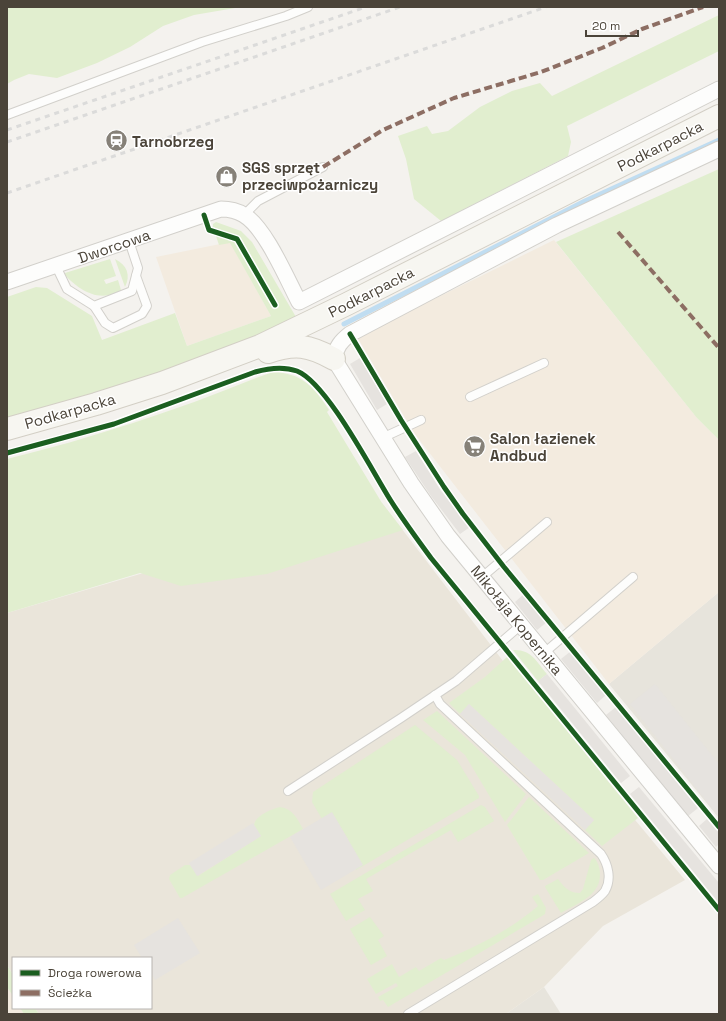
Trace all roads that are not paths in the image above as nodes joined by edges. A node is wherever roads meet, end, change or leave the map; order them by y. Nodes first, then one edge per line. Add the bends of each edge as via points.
1 (308, 7) edge
2 (719, 89) edge
3 (7, 115) edge
4 (719, 116) edge
5 (719, 149) edge
6 (323, 167) dead end
7 (244, 215) junction
8 (129, 241) junction
9 (56, 266) junction
10 (136, 276) junction
11 (7, 282) edge
12 (94, 306) junction
13 (241, 354) junction
14 (334, 359) junction
15 (544, 363) dead end
16 (470, 397) dead end
17 (421, 420) dead end
18 (7, 429) edge
19 (382, 438) junction
20 (547, 522) dead end
21 (632, 576) dead end
22 (482, 577) junction
23 (521, 625) junction
24 (544, 653) junction
25 (436, 695) junction
26 (288, 791) dead end
27 (719, 866) edge
28 (408, 1014) edge

1 - 3 lane via 202,42
2 - 7 street via 299,302 263,234 255,223
4 - 13 main road, Podkarpacka via 301,328
5 - 14 street via 557,225 350,334 341,341
6 - 7 lane via 258,201
7 - 8 street, Dworcowa via 233,210 221,209
8 - 9 street, Dworcowa
8 - 10 lane via 138,268
9 - 11 street, Dworcowa
9 - 12 lane via 67,289
10 - 12 lane via 132,291
10 - 12 lane via 147,306 142,314 113,328 105,323
13 - 14 main road via 265,353 297,346 312,348
13 - 18 main road, Podkarpacka via 147,388
14 - 19 street, Mikołaja Kopernika
15 - 16 lane
17 - 19 lane
19 - 22 street, Mikołaja Kopernika via 448,536
20 - 22 lane
21 - 24 lane
22 - 23 street, Mikołaja Kopernika
23 - 24 street, Mikołaja Kopernika
23 - 25 lane
24 - 27 street, Mikołaja Kopernika
25 - 26 lane
25 - 28 lane via 440,704 601,854 607,864 608,880 604,891 593,902

